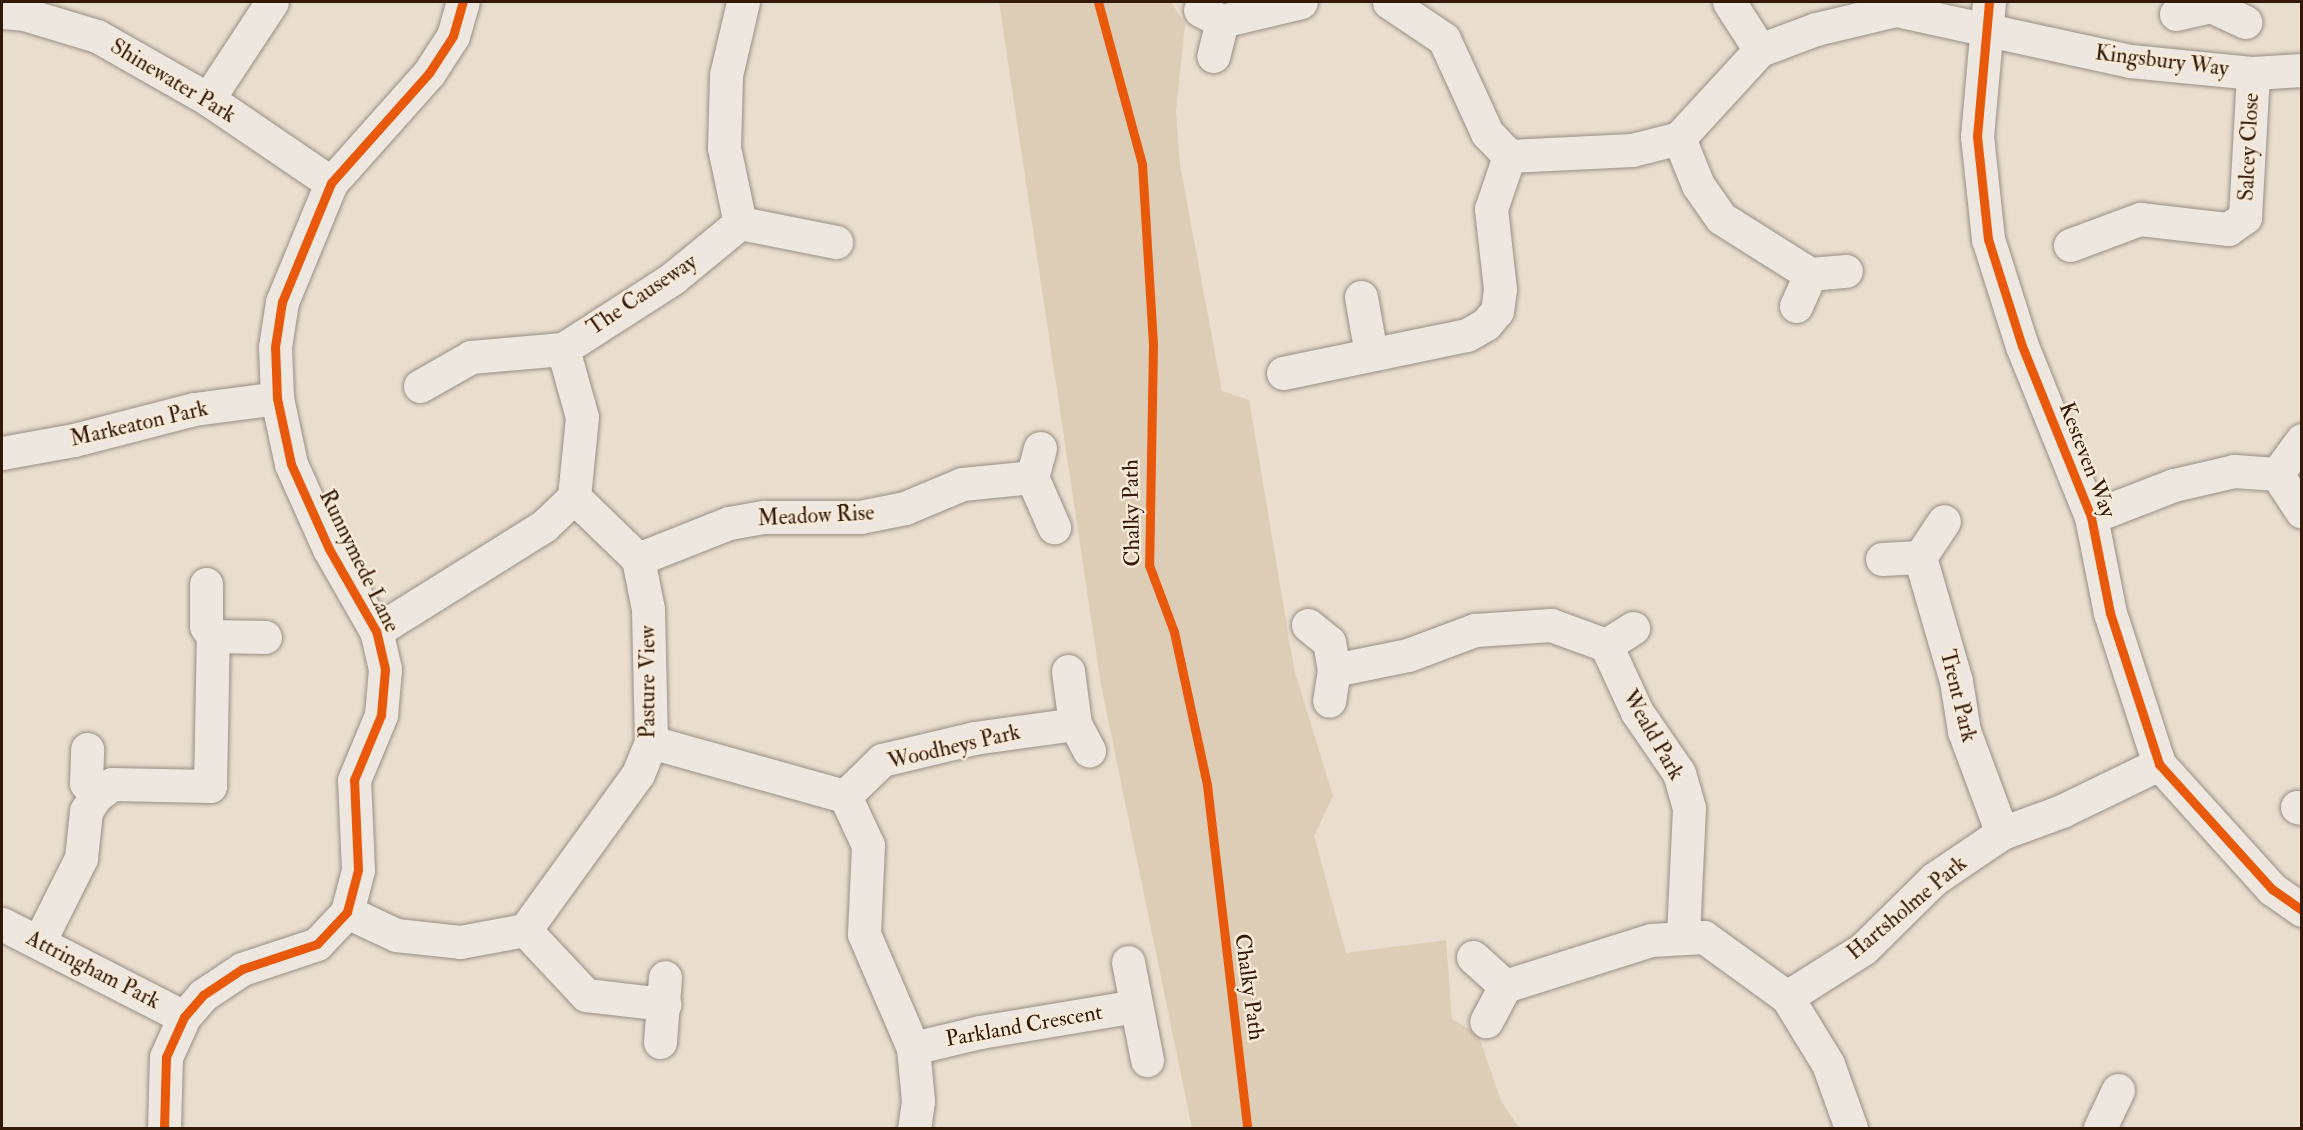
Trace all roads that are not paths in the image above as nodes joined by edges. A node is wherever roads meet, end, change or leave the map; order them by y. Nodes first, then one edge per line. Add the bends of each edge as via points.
1 (272, 2) edge
2 (463, 2) edge
3 (743, 2) edge
4 (1301, 2) edge
5 (1389, 2) edge
6 (1729, 2) edge
7 (2211, 4) edge
8 (17, 9) edge
9 (2176, 14) dead end
10 (1989, 15) edge
11 (2245, 22) dead end
12 (1760, 50) junction
13 (1213, 56) dead end
14 (2301, 70) edge
15 (2253, 73) junction
16 (208, 99) junction
17 (1679, 138) junction
18 (1509, 156) junction
19 (331, 183) junction
20 (740, 223) junction
21 (836, 242) dead end
22 (2066, 245) dead end
23 (1846, 271) dead end
24 (1810, 274) junction
25 (1361, 297) dead end
26 (1796, 306) dead end
27 (563, 348) junction
28 (1371, 354) junction
29 (1283, 373) dead end
30 (420, 386) dead end
31 (277, 398) junction
32 (2301, 440) edge
33 (2, 453) edge
34 (2277, 474) junction
35 (574, 496) junction
36 (2301, 513) edge
37 (2091, 517) junction
38 (1944, 521) dead end
39 (1054, 526) dead end
40 (1920, 557) junction
41 (638, 559) junction
42 (1882, 559) dead end
43 (206, 584) dead end
44 (1308, 625) dead end
45 (1633, 628) dead end
46 (376, 631) junction
47 (213, 636) junction
48 (265, 637) dead end
49 (1606, 645) junction
50 (1334, 670) junction
51 (1068, 671) dead end
52 (1329, 701) dead end
53 (651, 742) junction
54 (87, 749) dead end
55 (2159, 764) junction
56 (96, 796) junction
57 (844, 796) junction
58 (2002, 832) junction
59 (2301, 910) edge
60 (347, 912) junction
61 (2, 924) edge
62 (525, 930) junction
63 (1683, 936) junction
64 (40, 940) junction
65 (1473, 957) dead end
66 (1128, 962) dead end
67 (1504, 986) junction
68 (1787, 997) junction
69 (1136, 1006) junction
70 (184, 1017) junction
71 (1486, 1021) dead end
72 (660, 1042) dead end
73 (913, 1048) junction
74 (1147, 1060) dead end
75 (2118, 1090) dead end
76 (164, 1128) edge
77 (914, 1128) edge
78 (1851, 1128) edge
79 (2095, 1128) edge

1 - 16 street
2 - 19 street, Runnymede Lane via 453,36 429,73
3 - 20 street via 726,75 724,148
4 - 13 street via 1211,16
5 - 18 street via 1444,39 1487,133
6 - 12 street
7 - 9 street
7 - 11 street
8 - 16 street, Shinewater Park via 98,36
10 - 12 street, Kingsbury Way via 1896,10 1816,29
10 - 15 street, Kingsbury Way via 2130,62
10 - 37 street, Kesteven Way via 1977,136 1988,240 2022,346
12 - 17 street
14 - 15 street, Kingsbury Way
15 - 22 street, Salcey Close via 2245,217 2228,229 2140,219
16 - 19 street, Shinewater Park
17 - 18 street via 1632,150
17 - 24 street via 1698,185 1721,218
18 - 28 street via 1491,209 1500,289 1497,311 1467,335
19 - 31 street, Runnymede Lane via 282,302 275,347
20 - 21 street
20 - 27 street, The Causeway via 673,278
23 - 24 street
24 - 26 street
25 - 28 street
27 - 30 street, The Causeway via 471,357
27 - 35 street, The Causeway via 582,417
28 - 29 street
31 - 33 street, Markeaton Park via 194,409 74,440
31 - 46 street, Runnymede Lane via 291,464 328,549
32 - 34 street
34 - 36 street
34 - 37 street via 2234,471 2194,480
35 - 41 street
35 - 46 street via 544,526
37 - 55 street, Kesteven Way via 2110,614
38 - 40 street
39 - 41 street, Meadow Rise via 1036,462 962,484 905,508 860,516 764,517 729,523
40 - 42 street
40 - 58 street, Trent Park via 1956,681 1964,731
41 - 53 street, Pasture View via 648,609
43 - 47 street via 206,626
44 - 50 street via 1329,642
45 - 49 street
46 - 60 street, Runnymede Lane via 384,680 381,715 354,780 358,870
47 - 48 street
47 - 56 street via 210,786 112,784
49 - 50 street via 1551,625 1475,630 1408,654
49 - 63 street, Weald Park via 1637,712 1679,773 1689,808
50 - 52 street
51 - 57 street, Woodheys Park via 1082,737 974,738 882,760
53 - 57 street
53 - 62 street, Pasture View via 638,774
54 - 56 street via 86,783
55 - 58 street, Hartsholme Park via 2062,811
55 - 59 street, Kesteven Way via 2272,889
56 - 64 street via 86,812 81,858
57 - 73 street via 868,845 864,934
58 - 68 street, Hartsholme Park via 1934,879 1863,949
60 - 62 street via 396,935 460,942
60 - 70 street, Runnymede Lane via 317,944 242,969 202,995
61 - 64 street, Attringham Park
62 - 72 street via 586,995 664,991
63 - 67 street via 1651,940
63 - 68 street via 1704,937
64 - 70 street, Attringham Park
65 - 67 street
66 - 69 street
67 - 71 street
68 - 78 street via 1828,1064
69 - 73 street, Parkland Crescent via 980,1032
69 - 74 street
70 - 76 street, Runnymede Lane via 166,1057
73 - 77 street via 918,1101
75 - 79 street

